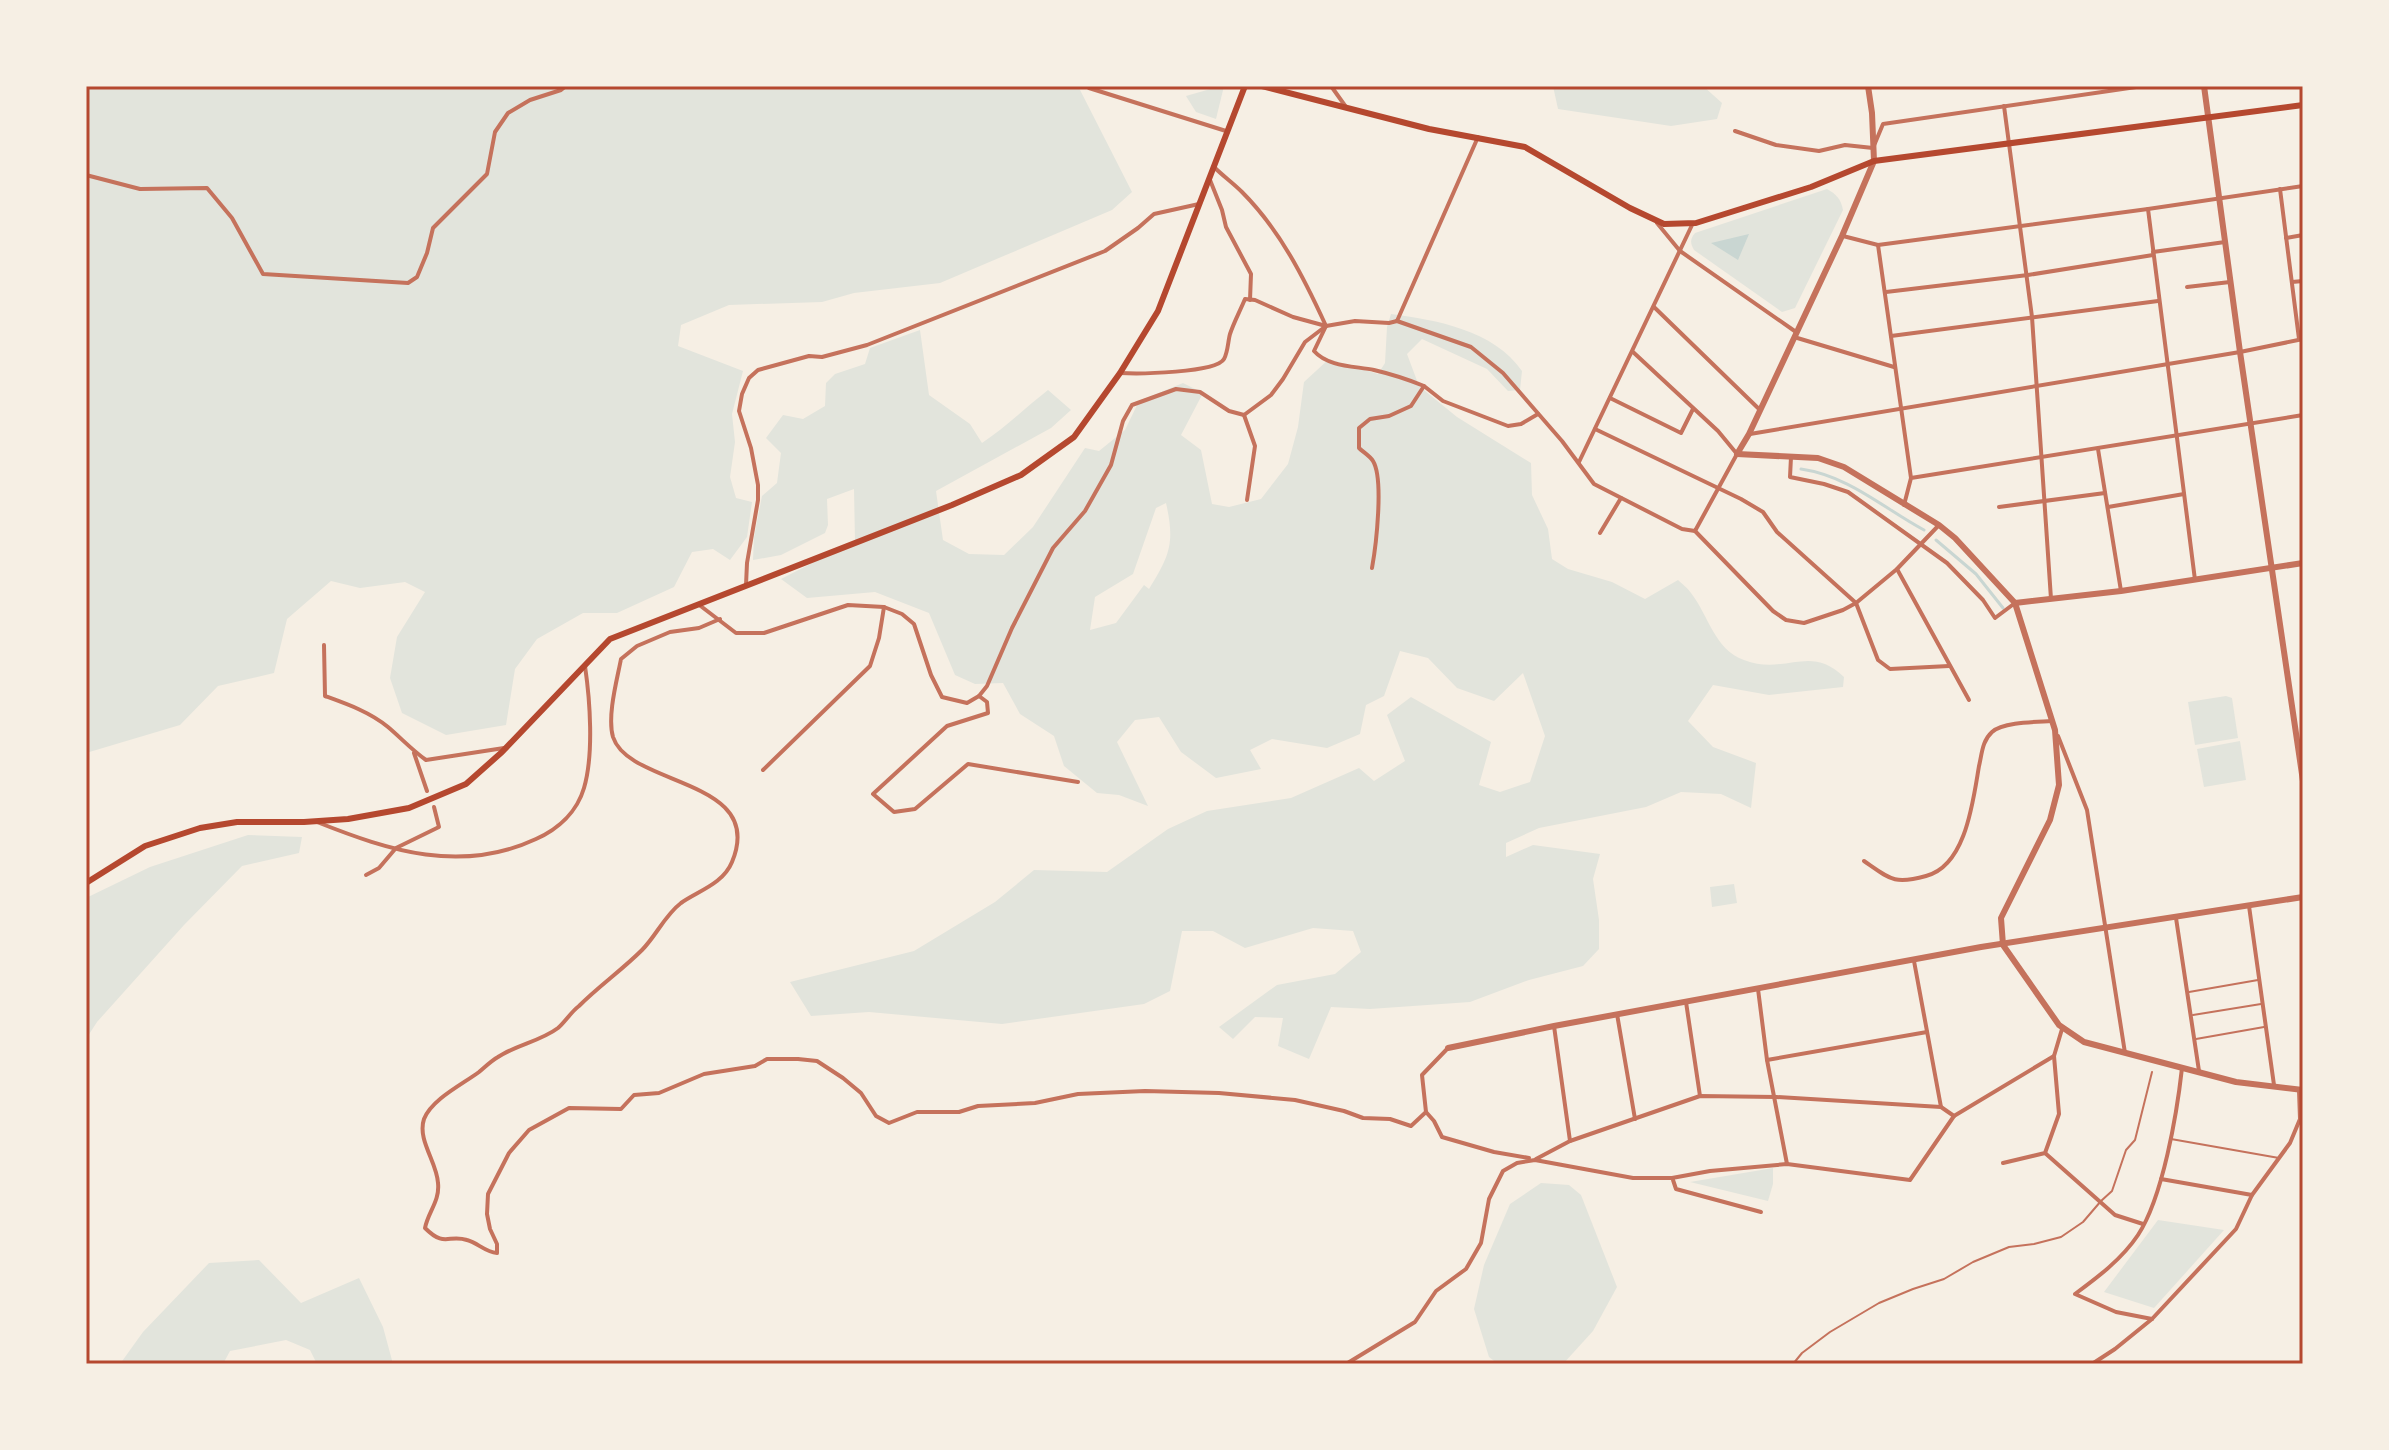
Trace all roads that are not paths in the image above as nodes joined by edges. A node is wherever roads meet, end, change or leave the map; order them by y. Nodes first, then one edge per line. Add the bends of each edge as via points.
1 (566, 86) edge
2 (1087, 86) edge
3 (1245, 86) edge
4 (1262, 86) edge
5 (1331, 86) edge
6 (1868, 86) edge
7 (2143, 86) edge
8 (2204, 86) edge
9 (2303, 105) edge
10 (2004, 106) junction
11 (1347, 109) junction
12 (2207, 118) junction
13 (1735, 131) dead end
14 (1229, 132) junction
15 (1478, 137) junction
16 (2009, 143) junction
17 (1873, 148) junction
18 (1874, 161) junction
19 (1214, 167) junction
20 (86, 175) edge
21 (1209, 178) junction
22 (2303, 186) edge
23 (2280, 189) junction
24 (2219, 198) junction
25 (1199, 204) junction
26 (2148, 209) junction
27 (1654, 219) junction
28 (1696, 223) junction
29 (2021, 225) junction
30 (2303, 235) edge
31 (1842, 236) junction
32 (2286, 238) junction
33 (2225, 242) junction
34 (1878, 245) junction
35 (1680, 251) junction
36 (2153, 254) junction
37 (2028, 275) junction
38 (2303, 281) edge
39 (2230, 282) junction
40 (2292, 282) junction
41 (2187, 287) dead end
42 (1886, 292) junction
43 (1250, 300) junction
44 (2158, 301) junction
45 (1654, 307) junction
46 (2032, 317) junction
47 (1397, 321) junction
48 (1326, 326) junction
49 (1795, 334) junction
50 (1891, 336) junction
51 (2301, 339) edge
52 (1633, 352) junction
53 (2240, 352) junction
54 (2166, 365) junction
55 (1894, 367) junction
56 (1120, 373) junction
57 (2036, 385) junction
58 (1424, 386) junction
59 (1610, 398) junction
60 (1693, 408) junction
61 (1900, 409) junction
62 (1760, 410) junction
63 (1538, 414) junction
64 (1244, 415) junction
65 (2303, 415) edge
66 (2250, 423) junction
67 (1595, 429) junction
68 (1749, 434) junction
69 (2176, 435) junction
70 (2098, 449) junction
71 (1737, 454) junction
72 (1791, 457) junction
73 (2041, 457) junction
74 (1579, 462) junction
75 (1911, 478) junction
76 (1719, 489) junction
77 (2105, 493) junction
78 (2184, 494) junction
79 (1621, 498) junction
80 (1247, 500) dead end
81 (2044, 501) junction
82 (1904, 505) junction
83 (1999, 507) dead end
84 (2108, 507) junction
85 (1939, 525) junction
86 (1695, 531) junction
87 (1600, 533) dead end
88 (1921, 544) junction
89 (2303, 563) edge
90 (1372, 568) dead end
91 (2272, 568) junction
92 (1897, 569) junction
93 (2195, 580) junction
94 (746, 585) junction
95 (2121, 591) junction
96 (2051, 599) junction
97 (1856, 603) junction
98 (2015, 603) junction
99 (698, 604) junction
100 (884, 607) junction
101 (720, 619) junction
102 (324, 645) dead end
103 (585, 663) junction
104 (1949, 666) junction
105 (979, 696) junction
106 (1969, 700) dead end
107 (2051, 721) junction
108 (2299, 728) edge
109 (2055, 730) junction
110 (504, 748) junction
111 (413, 750) junction
112 (763, 770) dead end
113 (2303, 781) edge
114 (1078, 782) dead end
115 (427, 791) dead end
116 (434, 807) dead end
117 (317, 822) junction
118 (396, 848) junction
119 (1864, 861) dead end
120 (366, 875) dead end
121 (86, 883) edge
122 (2303, 897) edge
123 (2249, 906) junction
124 (2176, 918) junction
125 (2104, 929) junction
126 (2003, 945) junction
127 (1914, 961) junction
128 (2259, 979) junction
129 (1758, 989) junction
130 (2187, 993) junction
131 (1686, 1002) junction
132 (2263, 1003) junction
133 (1617, 1014) junction
134 (2191, 1015) junction
135 (1554, 1026) junction
136 (2266, 1027) junction
137 (2062, 1028) junction
138 (1927, 1032) junction
139 (2194, 1039) junction
140 (1448, 1048) joint
141 (2125, 1053) junction
142 (2054, 1056) junction
143 (1767, 1060) junction
144 (2182, 1068) junction
145 (2199, 1071) junction
146 (2152, 1072) dead end
147 (2275, 1088) junction
148 (2301, 1090) edge
149 (1700, 1096) junction
150 (1776, 1097) junction
151 (1941, 1107) junction
152 (1426, 1112) junction
153 (1954, 1116) junction
154 (1635, 1119) junction
155 (2170, 1139) junction
156 (1570, 1141) junction
157 (2045, 1153) junction
158 (2279, 1158) junction
159 (1535, 1160) junction
160 (2003, 1163) dead end
161 (1787, 1164) junction
162 (1672, 1178) junction
163 (2161, 1179) junction
164 (2252, 1195) junction
165 (2101, 1201) junction
166 (1761, 1212) dead end
167 (2143, 1224) junction
168 (2152, 1319) junction
169 (1346, 1364) edge
170 (1793, 1364) edge
171 (2092, 1364) edge

1 - 20 street via 508,113 495,132 487,174 433,228 417,277 408,283 263,274 232,218 207,188 140,189
2 - 14 street
3 - 14 main road
4 - 11 main road
5 - 11 street
6 - 17 street
7 - 10 street
8 - 12 street
9 - 12 main road
10 - 16 street
10 - 17 street via 1883,124
11 - 15 main road
12 - 16 main road
12 - 24 street
13 - 17 street via 1776,145 1819,151 1845,145
14 - 19 main road
15 - 27 main road via 1525,147
15 - 47 street
16 - 18 main road
16 - 29 street
17 - 18 street
18 - 28 main road
18 - 31 street
19 - 21 main road
19 - 48 street via 1276,234
21 - 25 main road
21 - 43 street via 1231,240 1251,274
22 - 23 street
23 - 24 street
23 - 32 street
24 - 26 street
24 - 33 street
25 - 56 main road via 1158,311
25 - 94 street via 1154,214 1105,251 867,345 761,367 749,378 739,411 758,485
26 - 29 street
26 - 36 street
27 - 28 main road via 1664,224
27 - 35 street
28 - 35 street
29 - 34 street
29 - 37 street
30 - 32 street
31 - 34 street
31 - 49 street
32 - 40 street
33 - 36 street
33 - 39 street
34 - 42 street
35 - 45 street
35 - 49 street
36 - 37 street
36 - 44 street
37 - 42 street
37 - 46 street
38 - 40 street
39 - 41 street
39 - 53 street
40 - 51 street
42 - 50 street
43 - 48 street
43 - 56 street via 1245,299 1217,366
44 - 46 street
44 - 54 street
45 - 52 street
45 - 62 street
46 - 50 street
46 - 57 street
47 - 48 street
47 - 63 street via 1471,347 1503,373
48 - 58 street via 1314,351 1320,357
48 - 64 street via 1305,342 1271,395
49 - 55 street
49 - 62 street
50 - 55 street
51 - 53 street
52 - 59 street
52 - 60 street
53 - 54 street
53 - 66 street
54 - 57 street
54 - 69 street
55 - 61 street
56 - 94 main road via 1074,437 1021,475
57 - 61 street
57 - 73 street
58 - 63 street via 1443,401 1508,426
58 - 90 street via 1411,406 1370,419 1359,428 1359,448 1373,461 1378,476
59 - 60 street via 1681,433
59 - 67 street
60 - 71 street
61 - 68 street
61 - 75 street
62 - 68 street
63 - 74 street
64 - 80 street via 1255,446
64 - 105 street via 1200,392 1176,389 1132,405 1111,465 1085,511 1053,548
65 - 66 street
66 - 69 street
66 - 91 street
67 - 74 street
67 - 76 street
68 - 71 street
69 - 70 street
69 - 78 street
70 - 73 street
70 - 77 street
71 - 72 street
71 - 76 street
72 - 82 street via 1818,458 1844,467
72 - 88 street via 1790,477 1848,492
73 - 75 street
73 - 81 street
74 - 79 street via 1594,484
75 - 82 street
76 - 86 street
76 - 97 street via 1763,512 1777,532
77 - 81 street
77 - 84 street
78 - 84 street
78 - 93 street
79 - 86 street
79 - 87 street
81 - 83 street
81 - 96 street
82 - 85 street
84 - 95 street
85 - 88 street
85 - 98 street
86 - 97 street via 1786,620 1804,623
88 - 92 street
88 - 98 street via 1964,578 1995,618
89 - 91 street
91 - 93 street
91 - 108 street
92 - 97 street
92 - 104 street
93 - 95 street
94 - 99 main road
95 - 96 street
96 - 98 street
97 - 104 street via 1878,660 1890,669
98 - 107 street
99 - 101 street
99 - 103 main road via 610,639
100 - 101 street via 848,605 764,633 736,633
100 - 105 street via 914,624 942,697 967,703
100 - 112 street via 870,666
101 - 152 street via 670,632 621,659 613,738 628,758 728,810 737,843 731,865 711,887 679,904 643,949 557,1028 497,1057 434,1106 424,1119 424,1140 438,1184 425,1228 434,1237 462,1238 497,1253 487,1214 488,1194 509,1153 529,1130 569,1108 621,1109 634,1095 659,1093 704,1074 755,1066 767,1059 817,1061 861,1093 876,1116 889,1123 917,1112 1145,1091 1295,1100 1411,1126
102 - 111 street via 325,696 357,707
103 - 110 main road
103 - 118 street via 590,697 584,789 554,831 493,855 457,858
104 - 106 street
105 - 114 street via 987,702 988,713 947,726 873,794 894,812 915,809 968,764
107 - 109 street
107 - 119 street via 2003,727 1985,741 1970,814 1954,858 1943,868 1911,880 1891,880
108 - 113 street
109 - 125 street via 2087,810
109 - 126 street via 2059,785 2050,820 2001,918
110 - 111 street via 426,760
110 - 117 main road via 466,784 409,808
111 - 115 street
116 - 118 street via 439,827
117 - 118 street
117 - 121 main road via 237,822 200,828 145,846
118 - 120 street
122 - 123 street
123 - 124 street
123 - 128 street
124 - 125 street
124 - 130 street
125 - 126 street
125 - 141 street
126 - 127 street
126 - 137 street
127 - 129 street
127 - 138 street
128 - 130 lane
128 - 132 street
129 - 131 street
129 - 143 street
130 - 134 street
131 - 133 street
131 - 149 street
132 - 134 lane
132 - 136 street
133 - 135 street
133 - 154 street
134 - 139 street
135 - 140 street
135 - 156 street
136 - 139 lane
136 - 147 street
137 - 141 street via 2084,1042
137 - 142 street
138 - 143 street
138 - 151 street
139 - 145 street
140 - 152 street via 1422,1075
141 - 144 street
142 - 153 street
142 - 157 street via 2059,1114
143 - 150 street
144 - 145 street
144 - 155 street
145 - 147 street
146 - 165 lane via 2135,1140 2126,1150 2112,1191
147 - 148 street
148 - 158 street via 2300,1119
149 - 150 street
149 - 154 street
150 - 151 street
150 - 161 street
151 - 153 street
152 - 159 street via 1442,1137
153 - 161 street via 1910,1180
154 - 156 street
155 - 158 lane
155 - 163 street
156 - 159 street
157 - 160 street
157 - 165 street
158 - 164 street
159 - 162 street via 1633,1178
159 - 169 street via 1503,1171 1489,1199 1481,1243 1466,1269 1436,1291 1415,1322
161 - 162 street
162 - 166 street via 1676,1189
163 - 164 street
163 - 167 street
164 - 168 street via 2228,1238
165 - 167 street via 2115,1215
165 - 170 lane via 2061,1237 2009,1247 1879,1303 1830,1332
167 - 168 street via 2116,1262 2075,1294 2116,1312
168 - 171 street

